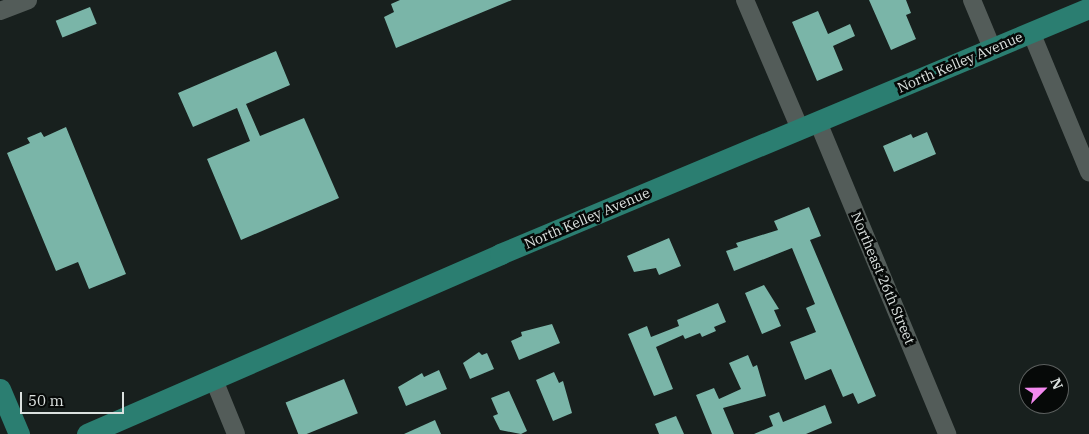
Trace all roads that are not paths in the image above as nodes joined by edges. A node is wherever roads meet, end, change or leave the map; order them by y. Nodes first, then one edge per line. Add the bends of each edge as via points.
1 (28, 0) edge
2 (745, 0) edge
3 (972, 0) edge
4 (1089, 8) edge
5 (0, 12) edge
6 (1031, 32) junction
7 (992, 48) junction
8 (809, 125) junction
9 (1089, 172) edge
10 (214, 380) junction
11 (0, 389) edge
12 (19, 434) edge
13 (87, 434) edge
14 (236, 434) edge
15 (947, 434) edge

1 - 5 street
2 - 8 street, Northeast 26th Street
3 - 7 street
4 - 6 main road, North Kelley Avenue
6 - 7 main road, North Kelley Avenue
6 - 9 street
7 - 8 main road, North Kelley Avenue
8 - 10 main road, North Kelley Avenue via 500,254
8 - 15 street, Northeast 26th Street
10 - 13 main road, North Kelley Avenue
10 - 14 street
11 - 12 main road

